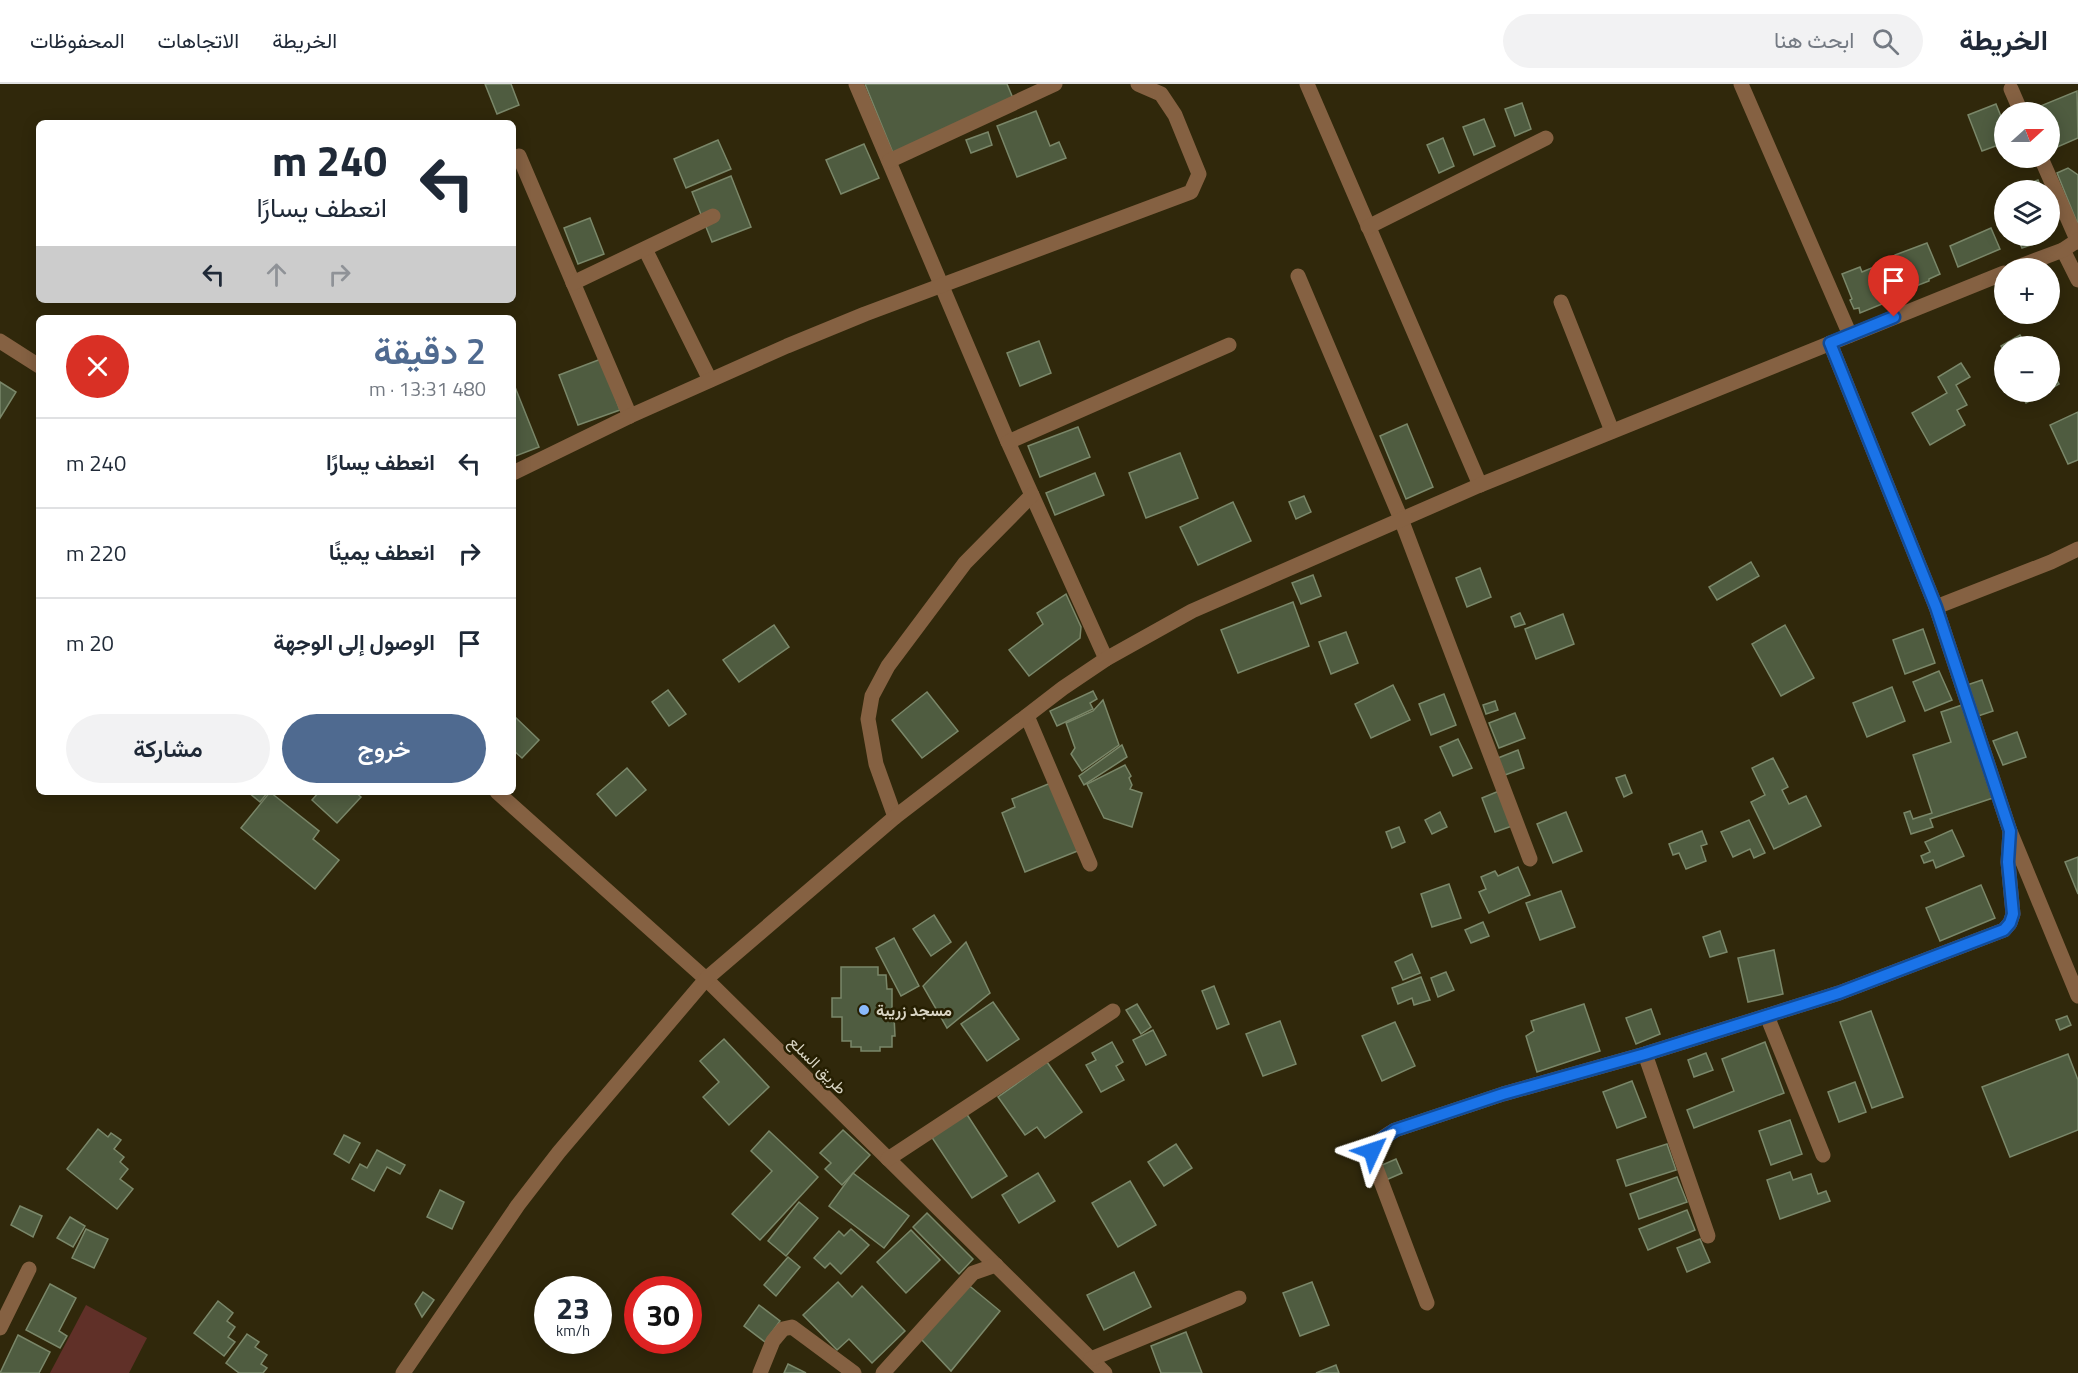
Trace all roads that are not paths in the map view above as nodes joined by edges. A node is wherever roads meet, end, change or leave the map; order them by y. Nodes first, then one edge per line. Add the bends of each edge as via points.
1 (856, 84) edge
2 (1055, 84) edge
3 (1138, 84) edge
4 (1306, 84) edge
5 (1741, 84) edge
6 (2011, 89) dead end
7 (2017, 102) edge
8 (1546, 138) dead end
9 (519, 156) dead end
10 (889, 161) junction
11 (2045, 168) edge
12 (713, 216) dead end
13 (1368, 227) junction
14 (2078, 241) edge
15 (645, 249) junction
16 (2063, 250) junction
17 (2042, 258) edge
18 (1299, 276) dead end
19 (1994, 277) edge
20 (2078, 280) edge
21 (573, 283) junction
22 (942, 286) junction
23 (1561, 302) dead end
24 (1850, 334) junction
25 (0, 341) edge
26 (1830, 343) junction
27 (1229, 345) dead end
28 (36, 364) edge
29 (710, 380) junction
30 (630, 416) junction
31 (1612, 431) junction
32 (1008, 442) junction
33 (516, 472) edge
34 (1480, 485) junction
35 (1032, 495) junction
36 (1401, 519) junction
37 (2078, 549) edge
38 (1936, 607) junction
39 (1106, 659) junction
40 (1027, 716) junction
41 (500, 795) edge
42 (895, 817) junction
43 (2010, 831) junction
44 (1530, 859) dead end
45 (1090, 864) dead end
46 (706, 979) junction
47 (2078, 996) edge
48 (1113, 1011) dead end
49 (1767, 1016) junction
50 (1645, 1054) junction
51 (1823, 1155) dead end
52 (888, 1159) junction
53 (1708, 1236) dead end
54 (996, 1265) junction
55 (29, 1269) dead end
56 (1239, 1299) dead end
57 (1427, 1303) dead end
58 (0, 1328) edge
59 (1091, 1359) junction
60 (403, 1373) edge
61 (760, 1373) edge
62 (854, 1373) edge
63 (883, 1373) edge
64 (1105, 1373) edge

1 - 10 street
2 - 10 street
3 - 22 street via 1161,94 1175,115 1199,174 1191,192
4 - 13 street
5 - 24 street
6 - 7 street
8 - 13 street
9 - 21 street
10 - 22 street
11 - 14 street
12 - 15 street
13 - 34 street
14 - 16 street
15 - 21 street
15 - 29 street
16 - 17 street
16 - 20 street
18 - 36 street
19 - 24 street
21 - 30 street
22 - 29 street via 855,318
22 - 32 street
23 - 31 street
24 - 26 street
25 - 28 street
26 - 31 street
26 - 38 street
27 - 32 street
29 - 30 street
30 - 33 street
31 - 34 street
32 - 35 street
34 - 36 street
35 - 39 street
35 - 42 street via 965,563 888,666 872,696 868,718 876,764
36 - 39 street via 1191,611
36 - 44 street
37 - 38 street
38 - 43 street
39 - 40 street
40 - 42 street
40 - 45 street
41 - 46 street, طريق السلع
42 - 46 street
43 - 47 street
43 - 49 street via 2008,862 2013,914 2004,930
46 - 52 street, طريق السلع
46 - 60 street via 518,1205
48 - 52 street
49 - 50 street
49 - 51 street
50 - 53 street
50 - 57 street via 1503,1094 1395,1130 1375,1144 1373,1160
52 - 54 street, طريق السلع
54 - 59 street, طريق السلع
54 - 63 street via 973,1273
55 - 58 street
56 - 59 street
59 - 64 street, طريق السلع
61 - 62 street via 773,1341 783,1329 792,1327

